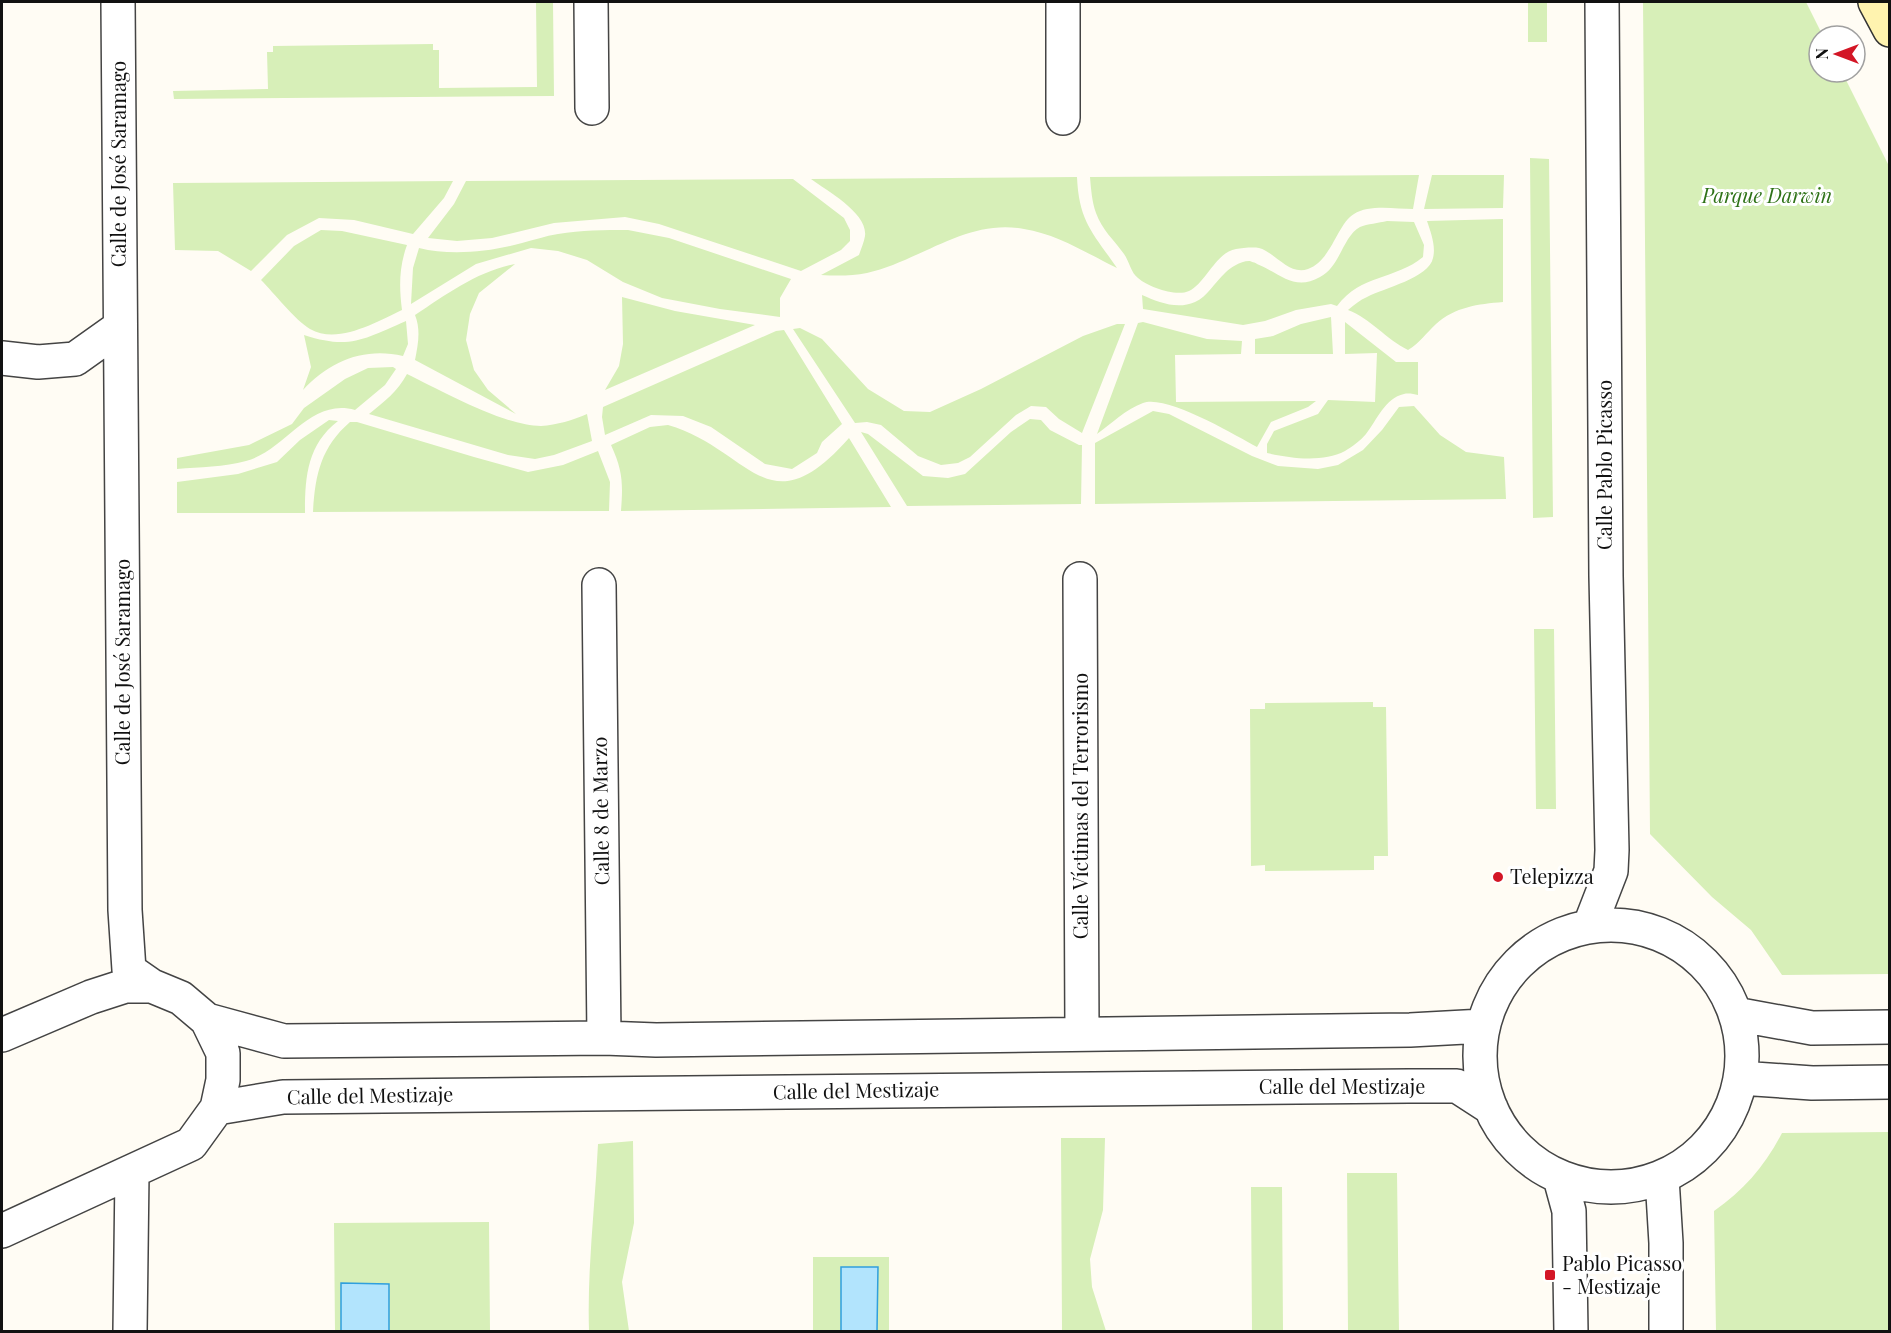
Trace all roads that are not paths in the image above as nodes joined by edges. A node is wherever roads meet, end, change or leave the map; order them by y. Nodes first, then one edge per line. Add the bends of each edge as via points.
1 (118, 2) edge
2 (591, 2) edge
3 (1063, 2) edge
4 (1602, 2) edge
5 (1875, 2) edge
6 (1890, 30) edge
7 (592, 108) dead end
8 (1062, 118) dead end
9 (120, 327) junction
10 (2, 358) edge
11 (1080, 579) dead end
12 (599, 585) dead end
13 (1590, 925) junction
14 (152, 986) junction
15 (1735, 1014) junction
16 (207, 1020) junction
17 (1484, 1026) junction
18 (1890, 1027) edge
19 (1082, 1034) junction
20 (2, 1035) edge
21 (604, 1038) junction
22 (1740, 1078) junction
23 (1890, 1082) edge
24 (217, 1108) junction
25 (1491, 1108) junction
26 (132, 1173) junction
27 (1560, 1178) junction
28 (1662, 1178) junction
29 (2, 1231) edge
30 (130, 1332) edge
31 (1571, 1332) edge
32 (1666, 1332) edge

1 - 9 street, Calle de José Saramago
2 - 7 street
3 - 8 street
4 - 13 street, Calle Pablo Picasso via 1612,850 1611,871
5 - 6 street
9 - 10 street via 75,359 38,362
9 - 14 street, Calle de José Saramago via 125,910 129,970
11 - 19 street, Calle Víctimas del Terrorismo
12 - 21 street, Calle 8 de Marzo
13 - 15 street via 1630,926 1683,946 1723,987
13 - 17 street via 1561,934 1526,956 1499,988
14 - 16 street, Calle de José Saramago via 181,998
14 - 20 street, Calle de José Saramago via 125,986 91,997
15 - 18 street via 1812,1028
15 - 22 street via 1742,1057
16 - 21 street via 284,1041
16 - 24 street, Calle de José Saramago via 223,1053
17 - 19 street
17 - 25 street via 1481,1076
19 - 21 street
22 - 23 street via 1812,1083
22 - 28 street via 1721,1128 1698,1154
24 - 25 street, Calle del Mestizaje via 283,1097 1409,1086 1456,1086
24 - 26 street, Calle de José Saramago via 191,1144
25 - 27 street via 1523,1153
26 - 29 street, Calle de José Saramago
26 - 30 street
27 - 28 street via 1611,1188
27 - 31 street via 1569,1211
28 - 32 street

